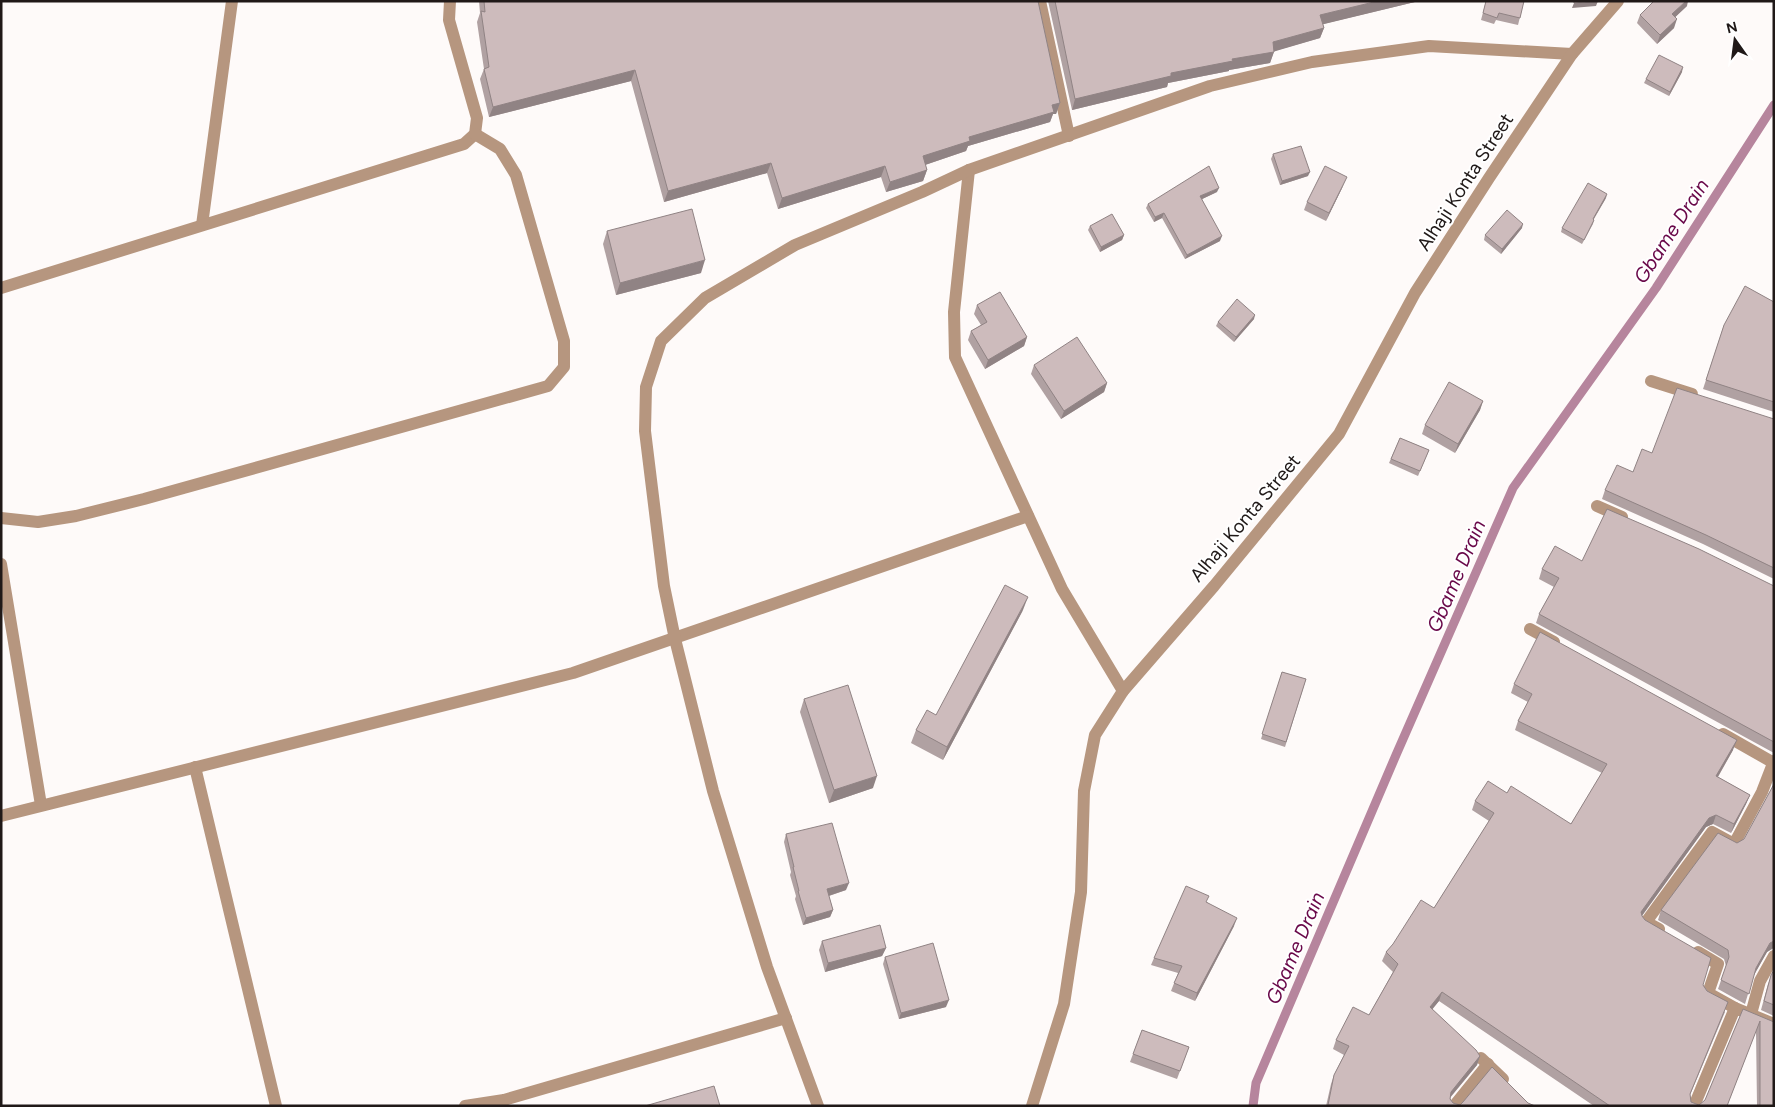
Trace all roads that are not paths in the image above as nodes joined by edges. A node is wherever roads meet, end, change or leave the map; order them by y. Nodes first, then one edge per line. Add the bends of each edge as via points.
1 (232, 1) edge
2 (450, 1) edge
3 (1040, 1) edge
4 (1618, 1) edge
5 (1572, 54) junction
6 (475, 134) junction
7 (1069, 136) junction
8 (969, 170) junction
9 (202, 225) junction
10 (1, 288) edge
11 (1651, 381) dead end
12 (1708, 400) edge
13 (1597, 506) dead end
14 (1028, 516) junction
15 (1, 518) edge
16 (1631, 521) edge
17 (1, 564) edge
18 (1530, 628) dead end
19 (675, 639) junction
20 (1564, 647) edge
21 (1123, 691) junction
22 (1712, 728) edge
23 (1774, 762) edge
24 (194, 767) junction
25 (41, 805) junction
26 (1, 816) edge
27 (1670, 936) edge
28 (1686, 946) edge
29 (1774, 956) edge
30 (1735, 1008) junction
31 (1751, 1014) junction
32 (786, 1018) junction
33 (1774, 1024) edge
34 (1509, 1085) edge
35 (276, 1106) edge
36 (465, 1106) edge
37 (818, 1106) edge
38 (1032, 1106) edge
39 (1454, 1106) edge
40 (1694, 1106) edge

1 - 9 street
2 - 6 street via 449,20 477,118
3 - 7 street
4 - 5 street, Alhaji Konta Street
5 - 7 street via 1429,46 1312,62 1210,86
5 - 21 street, Alhaji Konta Street via 1415,293 1339,434
6 - 9 street via 464,144
6 - 15 street via 500,149 516,175 564,341 564,366 548,386 76,516 38,522
7 - 8 street
8 - 14 street via 954,312 955,357
8 - 19 street via 795,245 705,298 661,341 646,386 645,431 664,586
9 - 10 street
11 - 12 street
13 - 16 street
14 - 19 street
14 - 21 street via 1062,589
17 - 25 street
18 - 20 street
19 - 24 street via 573,673
19 - 32 street via 713,791 766,966
21 - 38 street, Alhaji Konta Street via 1095,735 1084,791 1081,892 1064,1004
22 - 23 street
23 - 27 street via 1734,844 1712,832 1646,922
24 - 25 street
24 - 35 street
25 - 26 street
28 - 30 street via 1718,964 1708,993
29 - 31 street via 1760,981
30 - 31 street
30 - 40 street
31 - 33 street
32 - 36 street via 504,1100
32 - 37 street
34 - 39 street via 1485,1061

